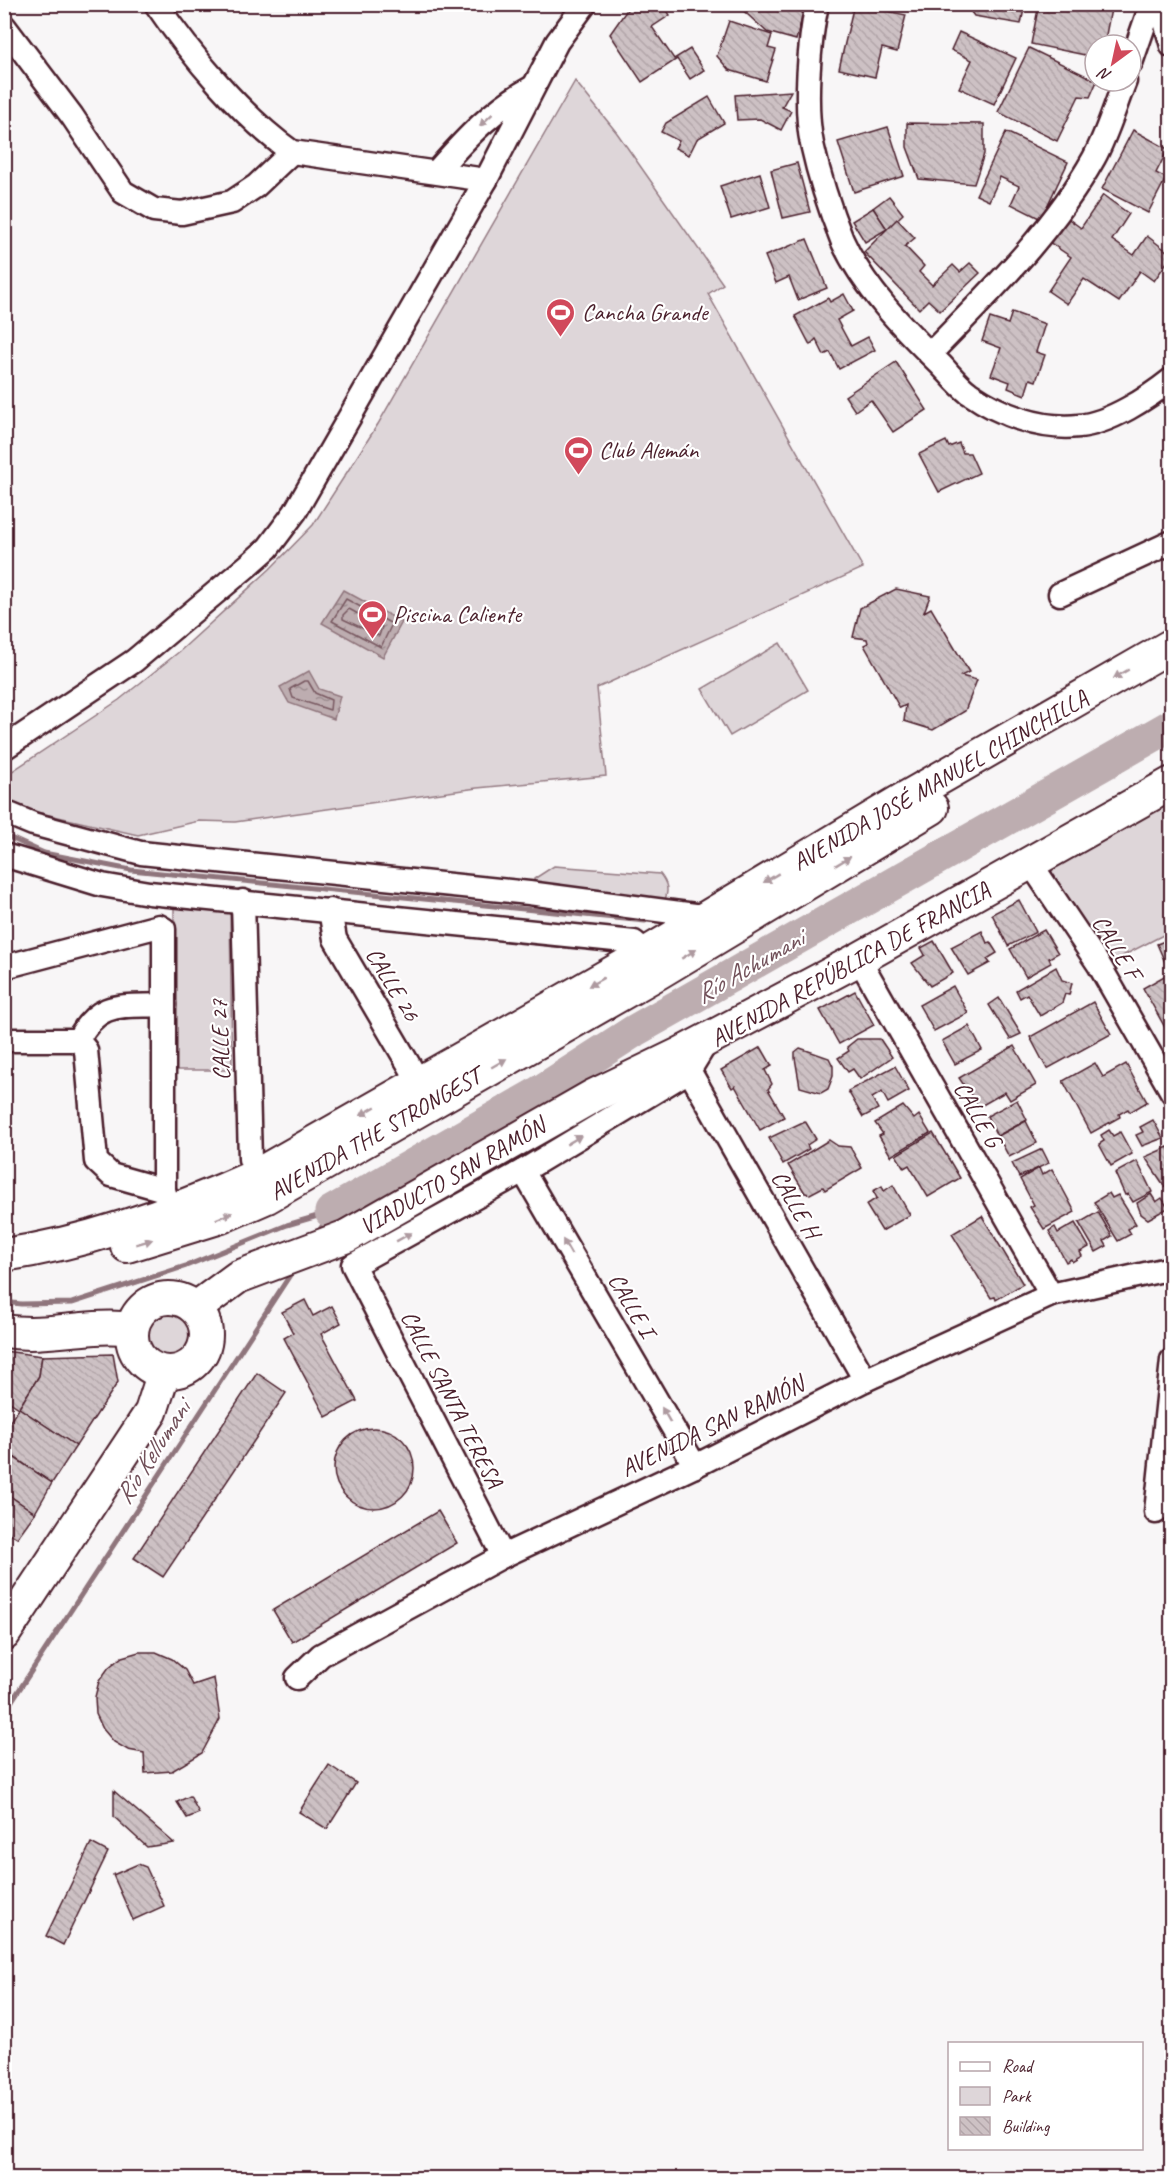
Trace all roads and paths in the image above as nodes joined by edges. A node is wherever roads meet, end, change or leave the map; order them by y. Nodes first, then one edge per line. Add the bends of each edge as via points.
1 (156, 4) edge
2 (585, 4) edge
3 (817, 4) edge
4 (1160, 5) edge
5 (4, 26) edge
6 (1141, 33) edge
7 (1172, 46) edge
8 (533, 87) junction
9 (1120, 93) edge
10 (292, 152) junction
11 (437, 171) junction
12 (486, 180) junction
13 (930, 354) junction
14 (1172, 379) edge
15 (1172, 542) edge
16 (1060, 594) dead end
17 (1172, 645) edge
18 (1172, 669) edge
19 (4, 748) edge
20 (1172, 783) edge
21 (908, 809) junction
22 (4, 812) edge
23 (4, 855) edge
24 (1031, 864) junction
25 (243, 901) junction
26 (330, 910) junction
27 (715, 926) junction
28 (859, 959) junction
29 (653, 963) junction
30 (4, 966) edge
31 (164, 1005) junction
32 (708, 1039) joint
33 (4, 1040) edge
34 (78, 1040) junction
35 (685, 1062) junction
36 (424, 1092) junction
37 (1172, 1092) edge
38 (523, 1172) junction
39 (262, 1186) junction
40 (171, 1211) junction
41 (4, 1255) edge
42 (1172, 1268) edge
43 (4, 1270) edge
44 (1051, 1295) junction
45 (196, 1308) junction
46 (132, 1329) junction
47 (4, 1331) edge
48 (1172, 1360) edge
49 (164, 1372) junction
50 (865, 1380) junction
51 (695, 1466) junction
52 (1156, 1512) dead end
53 (502, 1556) junction
54 (4, 1634) edge
55 (297, 1678) dead end

1 - 10 street via 174,31 246,112
2 - 8 street
3 - 13 street via 812,30 809,109 812,143 824,186 843,240 867,281
4 - 6 street via 1149,11
4 - 7 street
5 - 10 street via 123,192 154,210 182,213 232,202 256,186
8 -> 11 street via 503,104
8 - 12 street
9 - 13 street via 1095,157 1062,208 1024,255
10 - 11 street
11 - 12 street
12 - 19 street via 295,512 268,548 134,661
13 - 14 street via 967,392 1012,417 1050,426 1081,426 1121,412
15 - 16 street
17 -> 21 main road, AVENIDA JOSÉ MANUEL CHINCHILLA
18 - 21 main road, AVENIDA JOSÉ MANUEL CHINCHILLA
20 - 24 main road, AVENIDA REPÚBLICA DE FRANCIA
21 - 27 main road, AVENIDA JOSÉ MANUEL CHINCHILLA
22 - 27 street via 33,824 141,853 529,893
23 - 25 street via 102,885
24 - 28 main road, AVENIDA REPÚBLICA DE FRANCIA
24 - 37 street, CALLE F via 1099,965
25 - 26 street
25 - 39 street, CALLE 27 via 250,1159
26 - 29 street via 634,942
26 - 36 street, CALLE 26 via 335,939
27 - 29 main road, AVENIDA THE STRONGEST
28 - 32 main road, AVENIDA REPÚBLICA DE FRANCIA
28 - 44 street, CALLE G
29 - 36 main road, AVENIDA THE STRONGEST
30 - 31 street via 159,926 164,929
31 - 34 street via 111,1008 94,1014
31 - 40 street
32 - 35 main road, VIADUCTO SAN RAMÓN
33 - 34 street
34 - 40 street via 86,1050 96,1161 111,1175
38 -> 35 street
35 - 45 main road, VIADUCTO SAN RAMÓN via 593,1096 347,1236 238,1277
35 - 50 street, CALLE H
36 - 39 main road, AVENIDA THE STRONGEST
51 -> 38 street, CALLE I
53 -> 38 street, CALLE SANTA TERESA via 353,1265
39 - 40 main road, AVENIDA THE STRONGEST
40 - 41 main road, AVENIDA THE STRONGEST via 87,1237
43 -> 40 main road, AVENIDA THE STRONGEST via 55,1266
42 - 44 street, AVENIDA SAN RAMÓN
44 - 50 street, AVENIDA SAN RAMÓN
45 - 46 main road via 178,1298 155,1300 136,1317
45 - 49 main road via 206,1327 203,1350 187,1368
46 - 47 main road
46 - 49 main road via 139,1357
48 - 52 street
49 - 54 main road via 151,1412
50 - 51 street, AVENIDA SAN RAMÓN
51 - 53 street, AVENIDA SAN RAMÓN
53 - 55 street, AVENIDA SAN RAMÓN via 321,1655

